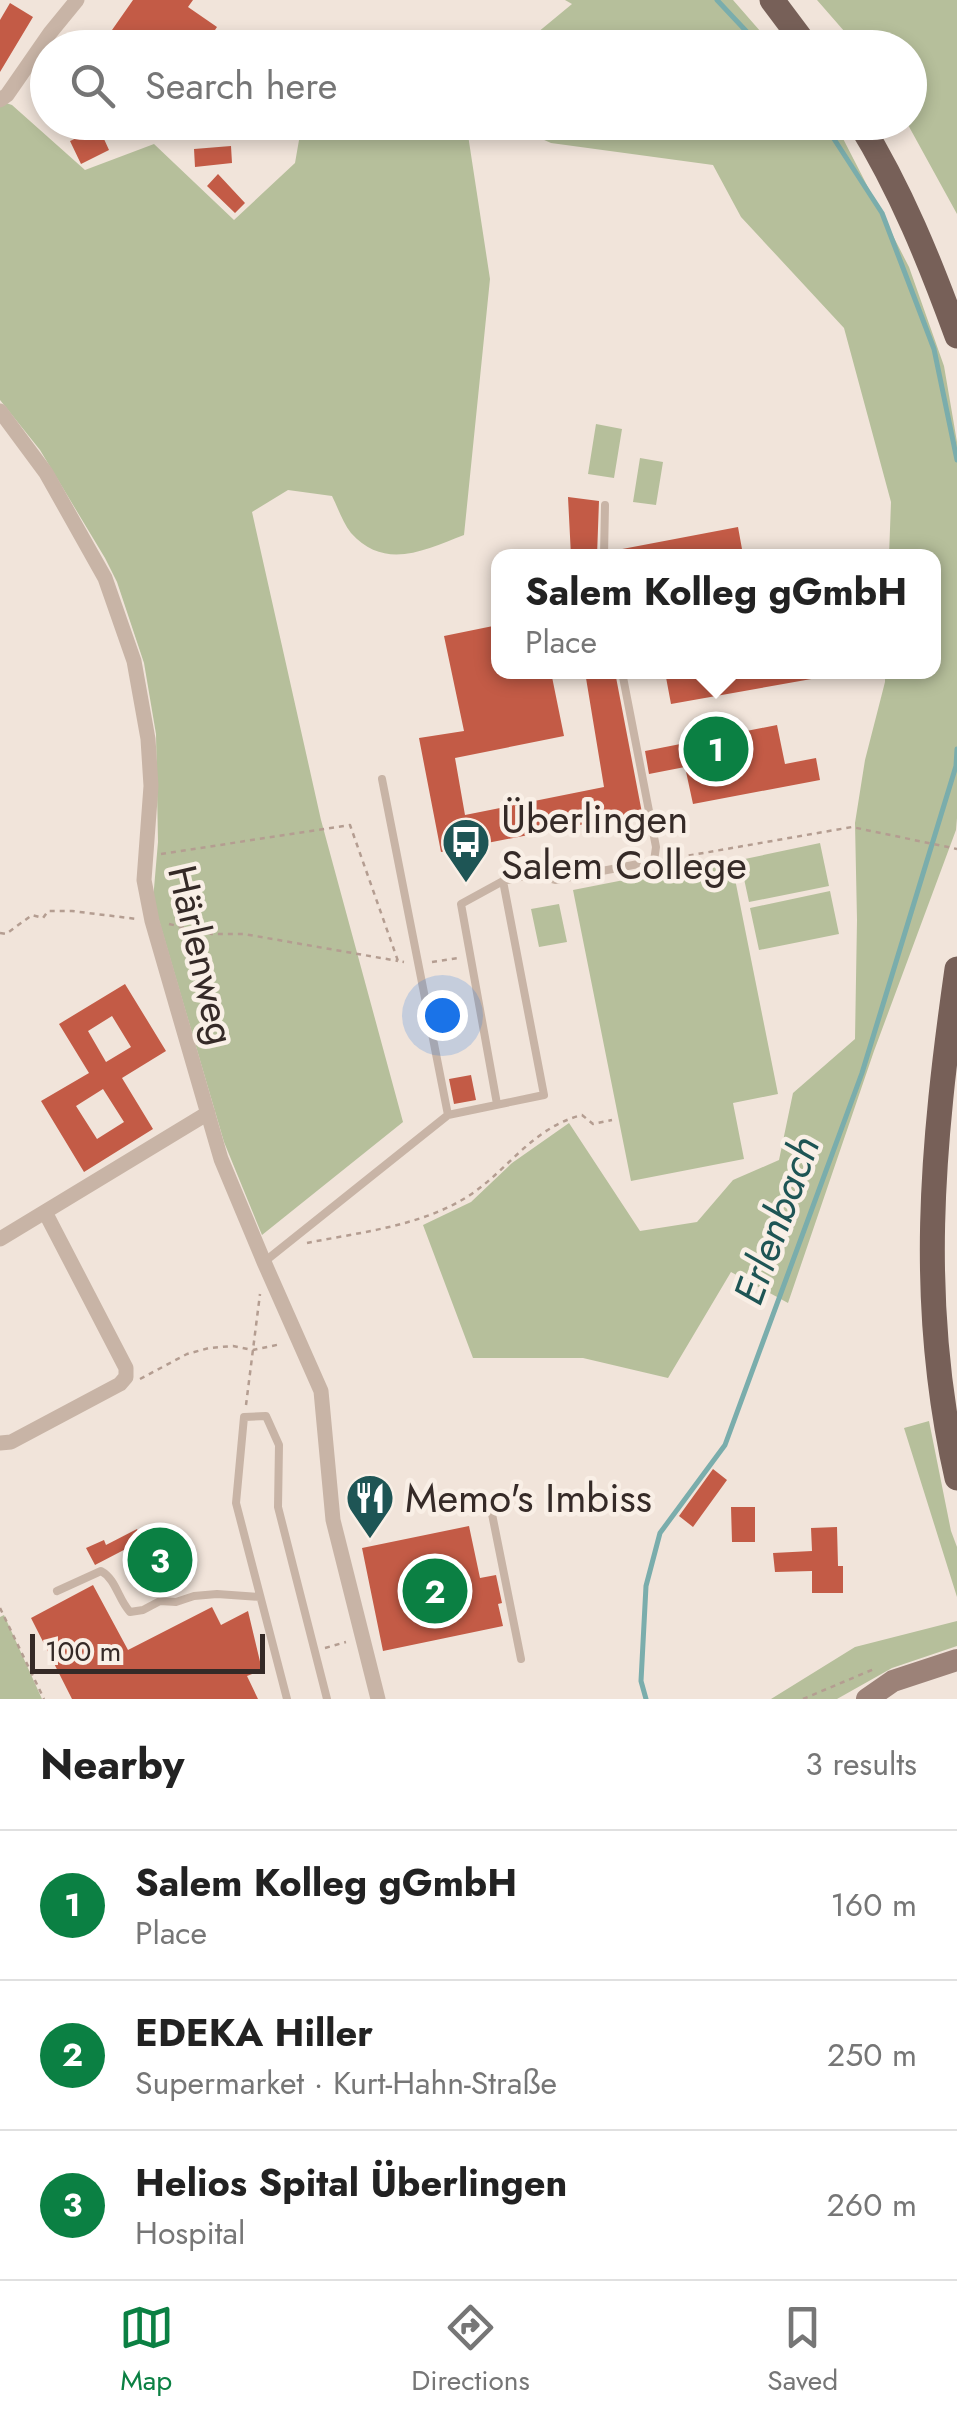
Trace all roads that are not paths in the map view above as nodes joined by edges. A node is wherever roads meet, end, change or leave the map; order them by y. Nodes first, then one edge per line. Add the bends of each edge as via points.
1 (77, 0) edge
2 (772, 0) edge
3 (52, 30) edge
4 (794, 30) edge
5 (30, 62) edge
6 (0, 100) edge
7 (869, 140) edge
8 (957, 336) edge
9 (0, 411) edge
10 (605, 505) dead end
11 (604, 549) edge
12 (623, 679) edge
13 (382, 780) dead end
14 (502, 881) junction
15 (957, 970) edge
16 (497, 1104) junction
17 (208, 1113) junction
18 (448, 1115) junction
19 (45, 1212) junction
20 (0, 1239) edge
21 (264, 1262) junction
22 (0, 1443) edge
23 (957, 1478) edge
24 (489, 1500) dead end
25 (57, 1591) dead end
26 (260, 1597) junction
27 (521, 1659) dead end
28 (957, 1660) edge
29 (286, 1699) edge
30 (327, 1699) edge
31 (378, 1699) edge
32 (866, 1699) edge

1 - 3 street
2 - 4 main road
5 - 6 street
7 - 8 main road via 931,264
9 - 17 street, Härlenweg via 46,473 105,578 134,661 148,739 144,880
10 - 11 lane
12 - 14 lane via 654,862 554,880 533,874
13 - 18 lane
14 - 16 lane via 460,904
14 - 16 lane via 544,1095
15 - 23 main road via 931,1245 936,1356
16 - 18 lane
17 - 19 street
17 - 21 street, Härlenweg
18 - 21 lane
19 - 20 street
19 - 22 street via 126,1378
21 - 31 street, Härlenweg via 321,1390 333,1520
24 - 27 lane
25 - 26 lane via 101,1570 130,1612 194,1596
26 - 29 lane
26 - 30 lane via 236,1502 244,1417 266,1416 279,1444 278,1507
28 - 32 street via 908,1675

